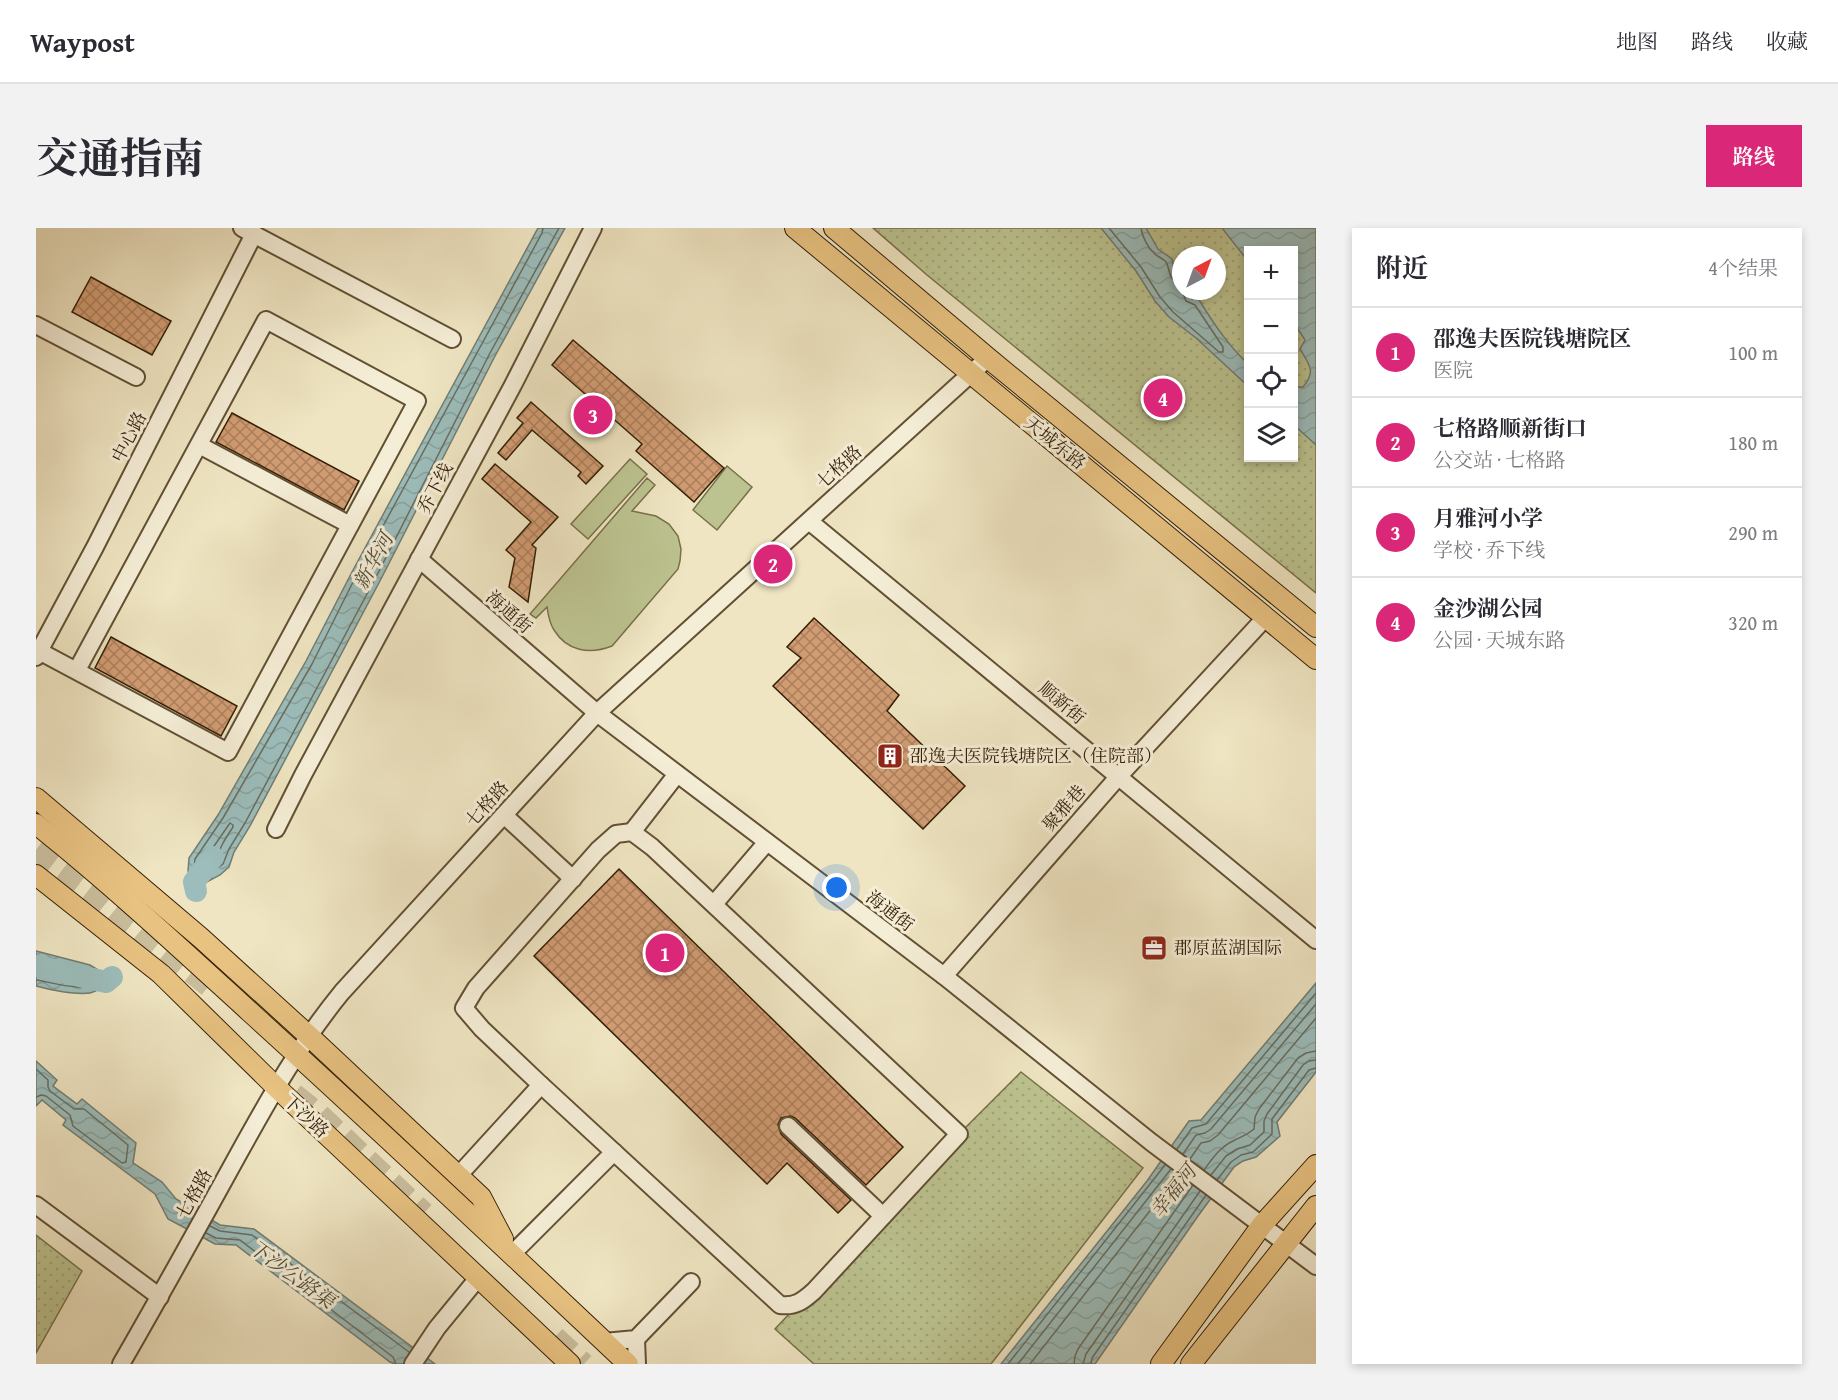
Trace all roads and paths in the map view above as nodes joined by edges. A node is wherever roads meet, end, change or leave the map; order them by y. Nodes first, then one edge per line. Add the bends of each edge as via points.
1 (593, 228) edge
2 (795, 228) edge
3 (834, 228) edge
4 (248, 231) edge
5 (36, 325) edge
6 (452, 339) dead end
7 (988, 358) junction
8 (970, 373) junction
9 (136, 377) dead end
10 (199, 445) junction
11 (810, 520) junction
12 (350, 525) junction
13 (419, 559) junction
14 (1266, 617) junction
15 (1316, 627) edge
16 (38, 654) edge
17 (1316, 659) edge
18 (77, 670) junction
19 (597, 713) junction
20 (677, 774) junction
21 (1119, 776) junction
22 (36, 798) edge
23 (504, 815) junction
24 (36, 824) edge
25 (276, 829) dead end
26 (632, 832) junction
27 (767, 842) junction
28 (36, 875) edge
29 (573, 879) junction
30 (714, 904) junction
31 (1316, 940) edge
32 (944, 976) junction
33 (309, 1036) junction
34 (297, 1055) junction
35 (541, 1085) junction
36 (276, 1087) junction
37 (788, 1126) dead end
38 (614, 1152) junction
39 (1316, 1165) edge
40 (458, 1176) junction
41 (36, 1205) edge
42 (1316, 1206) edge
43 (883, 1216) junction
44 (1262, 1225) junction
45 (1286, 1243) junction
46 (512, 1254) junction
47 (1316, 1266) edge
48 (478, 1278) junction
49 (691, 1282) dead end
50 (160, 1297) junction
51 (636, 1340) junction
52 (604, 1341) junction
53 (120, 1364) edge
54 (413, 1364) edge
55 (570, 1364) edge
56 (628, 1364) edge
57 (637, 1364) edge
58 (1161, 1364) edge
59 (1191, 1364) edge

1 - 13 street, 乔下线
2 - 8 main road, 天城东路
3 - 7 main road, 天城东路
4 - 6 street
4 - 16 street, 中心路 via 95,547
5 - 9 street
7 - 8 street, 七格路
7 - 15 main road, 天城东路
8 - 11 street, 七格路
8 - 14 main road, 天城东路
10 - 12 street
10 - 12 street via 266,320 417,401
10 - 18 street
11 - 19 street, 七格路
11 - 21 street, 顺新街
12 - 18 street via 228,752
13 - 19 street, 海通街
13 - 25 street, 乔下线
14 - 17 main road, 天城东路
14 - 21 street, 聚雅巷
16 - 18 street
19 - 20 street, 海通街
19 - 23 street, 七格路
20 - 26 street
20 - 27 street, 海通街
21 - 31 street, 顺新街
21 - 32 street, 聚雅巷
22 - 33 main road
23 - 29 street
23 - 33 street, 七格路 via 342,992
24 - 34 main road via 84,862
26 - 29 street via 616,834
26 - 30 street
27 - 30 street
27 - 32 street, 海通街
28 - 36 main road, 下沙路 via 161,974
29 - 35 street via 476,988 464,1008
30 - 43 street via 959,1134
32 - 44 street, 海通街 via 1151,1142
33 - 34 street, 七格路
33 - 40 main road
34 - 36 street, 七格路
34 - 46 main road
35 - 38 street
35 - 40 street
36 - 48 main road, 下沙路
36 - 50 street, 七格路
37 - 43 street
38 - 43 street via 780,1305 790,1307 814,1291
38 - 46 street
39 - 44 main road
40 - 46 main road via 481,1197
41 - 50 street
42 - 45 main road
44 - 45 street, 海通街
44 - 58 main road
45 - 47 street, 海通街
45 - 59 main road
46 - 52 main road
48 - 54 street
48 - 55 main road, 下沙路
49 - 51 street
50 - 53 street, 七格路
51 - 52 street
51 - 57 street
52 - 56 main road

